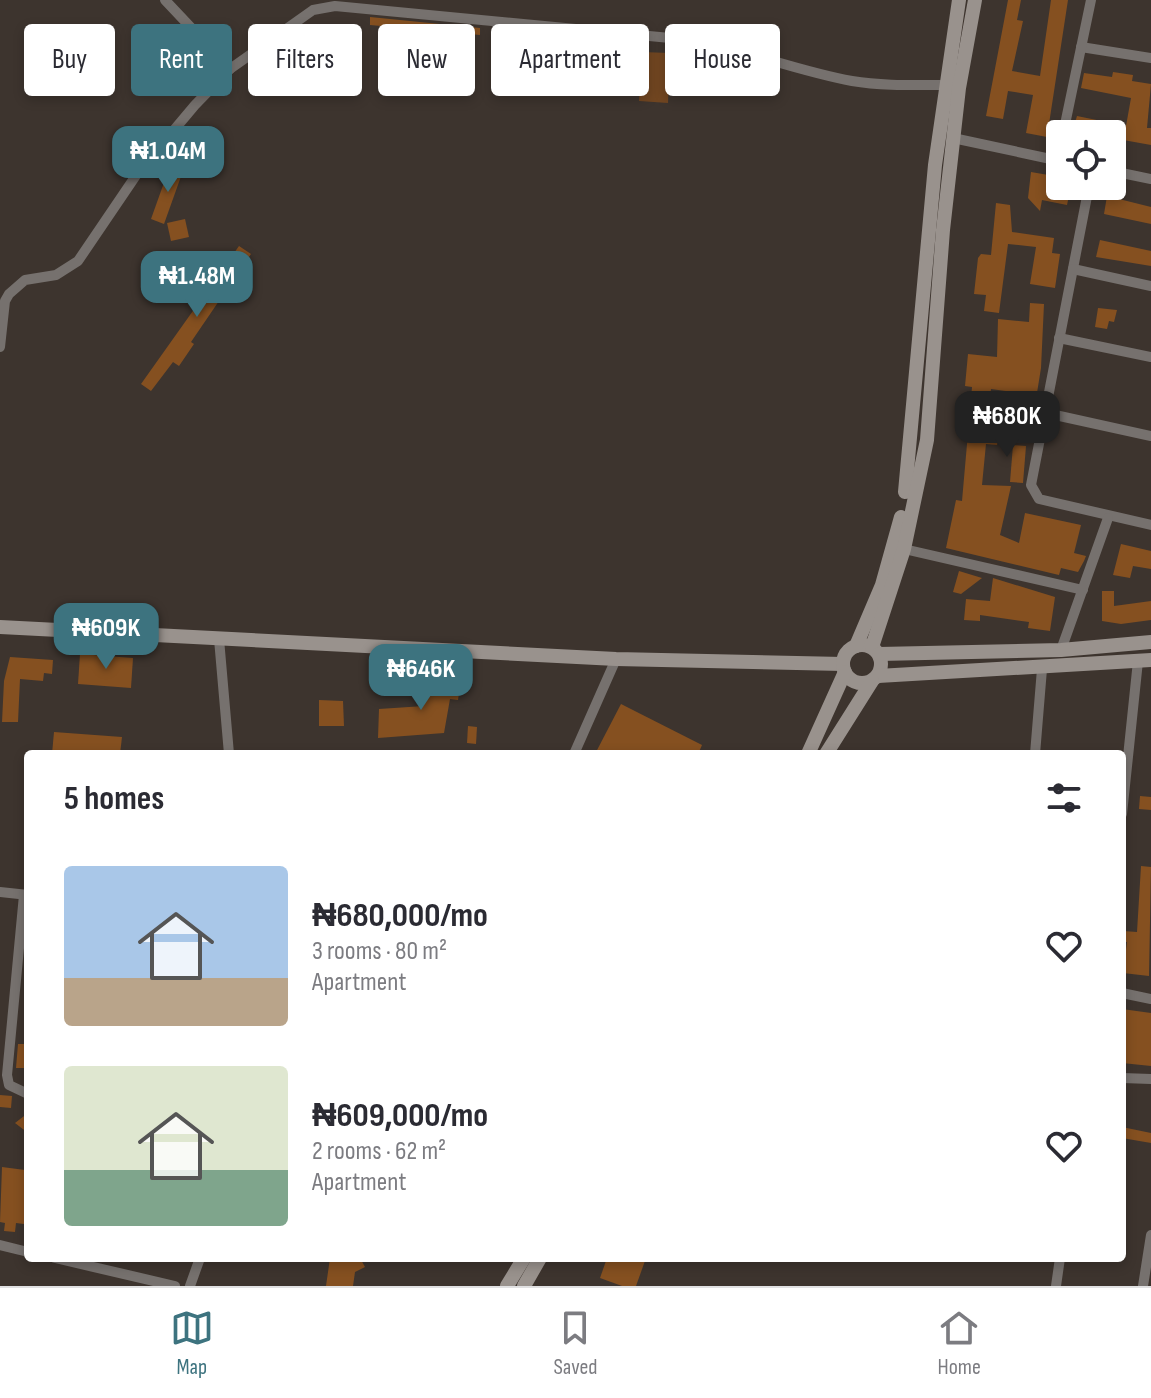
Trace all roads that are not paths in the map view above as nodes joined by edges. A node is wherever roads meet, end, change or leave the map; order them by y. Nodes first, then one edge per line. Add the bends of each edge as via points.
1 (165, 0) edge
2 (959, 0) edge
3 (975, 0) edge
4 (1091, 0) edge
5 (188, 24) edge
6 (1081, 47) junction
7 (1151, 58) edge
8 (232, 68) edge
9 (944, 85) junction
10 (206, 96) edge
11 (1066, 120) edge
12 (953, 138) junction
13 (1046, 157) edge
14 (1126, 174) edge
15 (1151, 179) edge
16 (1086, 200) edge
17 (1073, 269) junction
18 (1151, 286) edge
19 (1059, 338) junction
20 (0, 347) edge
21 (1151, 357) edge
22 (1046, 413) junction
23 (1151, 436) edge
24 (1108, 518) junction
25 (1151, 525) edge
26 (904, 549) junction
27 (1083, 590) junction
28 (0, 627) edge
29 (219, 639) junction
30 (1151, 642) edge
31 (856, 646) junction
32 (1061, 650) junction
33 (875, 651) junction
34 (616, 659) junction
35 (1145, 661) edge
36 (844, 668) junction
37 (1042, 669) junction
38 (875, 678) junction
39 (229, 750) edge
40 (576, 750) edge
41 (810, 750) edge
42 (829, 750) edge
43 (1035, 750) edge
44 (1126, 787) edge
45 (0, 892) edge
46 (24, 895) edge
47 (24, 914) edge
48 (1126, 994) edge
49 (1151, 999) edge
50 (1126, 1078) edge
51 (1151, 1079) edge
52 (24, 1092) edge
53 (1151, 1235) edge
54 (0, 1245) edge
55 (24, 1251) edge
56 (72, 1262) edge
57 (199, 1262) edge
58 (522, 1262) edge
59 (538, 1262) edge
60 (1059, 1262) edge
61 (175, 1286) edge
62 (190, 1286) edge
63 (507, 1286) edge
64 (524, 1286) edge
65 (1056, 1286) edge
66 (1143, 1286) edge

1 - 5 street
2 - 9 main road
3 - 12 main road
4 - 6 street
6 - 7 street
6 - 11 street
8 - 9 street via 323,6 691,40 854,81
9 - 31 main road via 906,487 882,585
10 - 20 street via 137,174 78,261 56,275 25,280 9,294
12 - 13 street
12 - 26 main road via 927,440
14 - 15 street
16 - 17 street
17 - 18 street
17 - 19 street
19 - 21 street
19 - 22 street
22 - 23 street
22 - 24 street via 1033,492 1039,499
24 - 25 street
24 - 27 street
26 - 27 street
26 - 33 main road
27 - 32 street
28 - 29 main road
29 - 34 main road
29 - 39 street
30 - 32 main road
31 - 33 main road
31 - 36 main road via 844,656
32 - 33 main road
33 - 38 main road via 882,661
34 - 36 main road
34 - 40 street
35 - 37 main road
35 - 44 street
36 - 38 main road via 853,682
36 - 41 main road
37 - 38 main road
37 - 43 street
38 - 42 main road
45 - 46 street
47 - 52 street via 7,1075 9,1085
48 - 49 street
50 - 51 street
53 - 66 street
54 - 55 street
56 - 61 street
57 - 62 street
58 - 63 main road
59 - 64 main road
60 - 65 street

